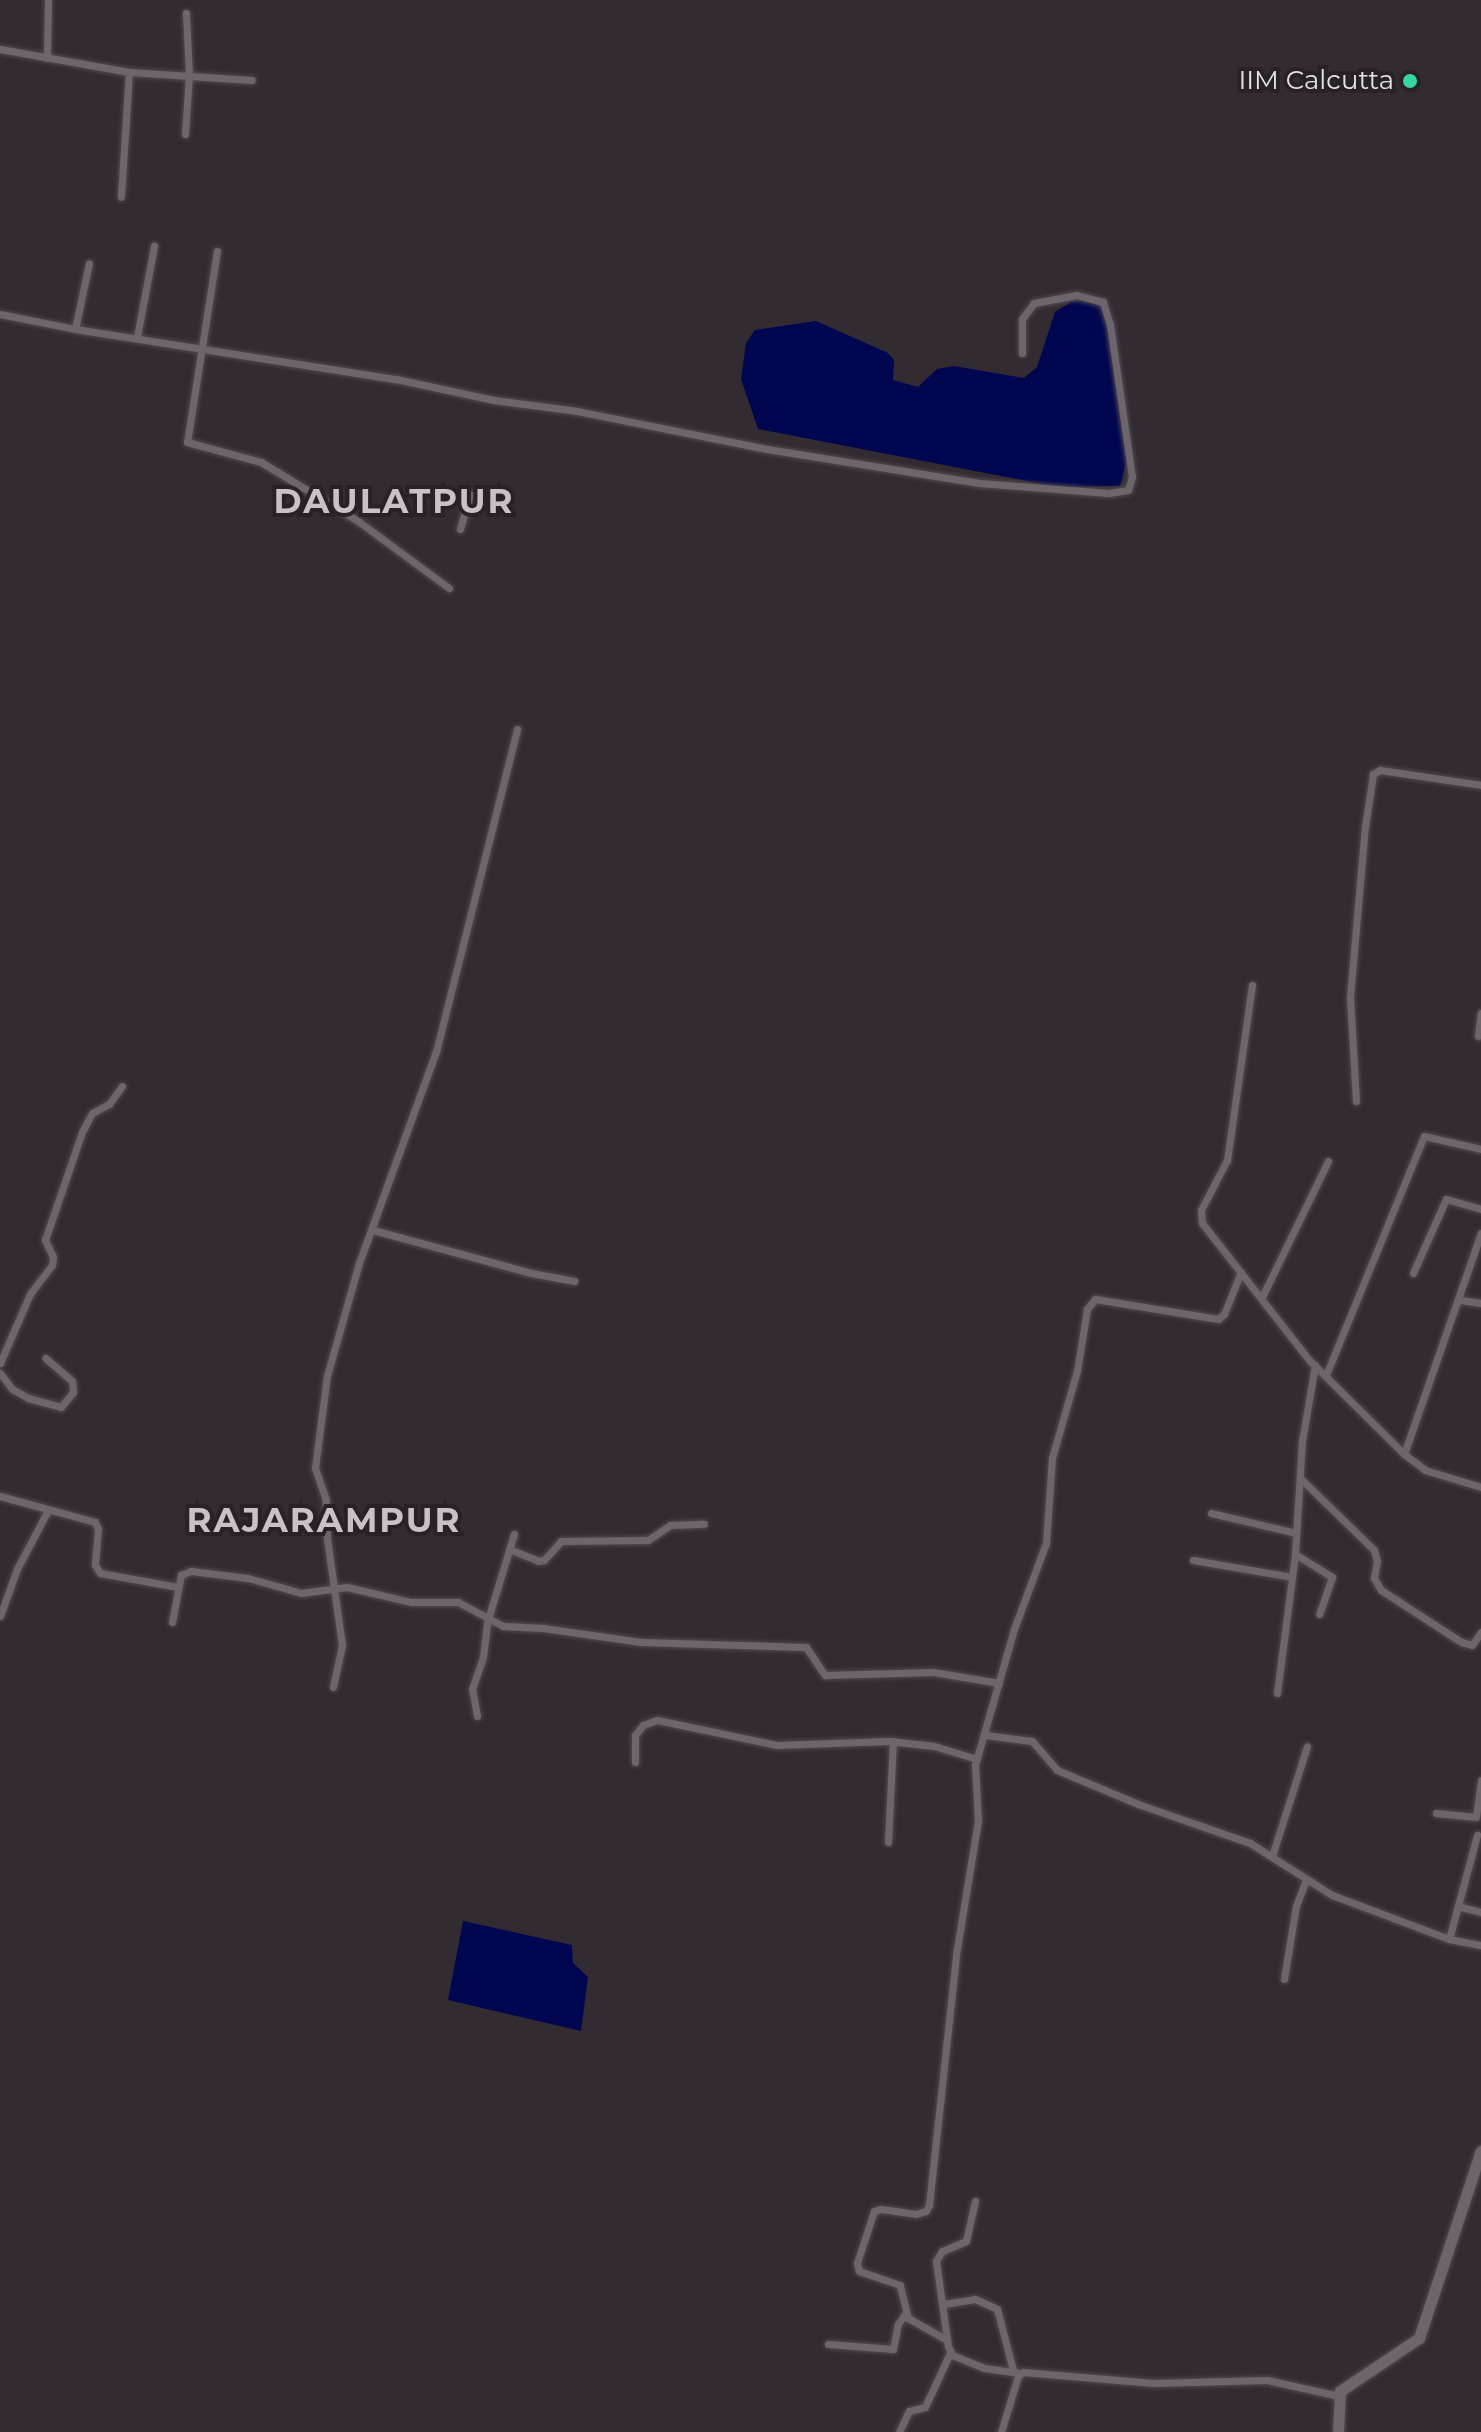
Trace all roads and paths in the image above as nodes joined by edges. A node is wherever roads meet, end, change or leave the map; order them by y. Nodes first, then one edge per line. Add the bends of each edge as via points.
1 (48, 0) edge
2 (186, 13) dead end
3 (0, 49) edge
4 (47, 58) junction
5 (129, 72) junction
6 (189, 75) junction
7 (252, 80) dead end
8 (185, 134) dead end
9 (121, 197) dead end
10 (154, 246) dead end
11 (217, 251) dead end
12 (89, 263) dead end
13 (0, 314) edge
14 (75, 329) junction
15 (137, 337) junction
16 (201, 347) junction
17 (1022, 353) dead end
18 (470, 494) dead end
19 (460, 529) dead end
20 (449, 588) dead end
21 (517, 729) dead end
22 (1481, 785) edge
23 (1252, 985) dead end
24 (1481, 1013) edge
25 (1478, 1036) dead end
26 (122, 1086) dead end
27 (1356, 1101) dead end
28 (1481, 1149) edge
29 (1328, 1161) dead end
30 (1481, 1209) edge
31 (373, 1230) junction
32 (1481, 1233) edge
33 (1241, 1272) junction
34 (1413, 1273) dead end
35 (574, 1281) dead end
36 (1262, 1297) junction
37 (1460, 1300) junction
38 (1481, 1303) edge
39 (46, 1358) dead end
40 (0, 1363) edge
41 (1315, 1365) junction
42 (0, 1373) edge
43 (1326, 1375) junction
44 (1404, 1454) junction
45 (1300, 1478) junction
46 (1481, 1487) edge
47 (0, 1496) edge
48 (47, 1512) junction
49 (1211, 1513) dead end
50 (704, 1524) dead end
51 (1296, 1533) junction
52 (514, 1534) dead end
53 (509, 1549) junction
54 (1295, 1554) junction
55 (1193, 1560) dead end
56 (1292, 1577) junction
57 (178, 1587) junction
58 (335, 1588) junction
59 (1319, 1614) dead end
60 (0, 1616) edge
61 (488, 1619) junction
62 (172, 1622) dead end
63 (1481, 1632) edge
64 (999, 1683) junction
65 (333, 1687) dead end
66 (1277, 1693) dead end
67 (477, 1716) dead end
68 (992, 1737) junction
69 (893, 1741) junction
70 (1307, 1746) dead end
71 (977, 1759) junction
72 (635, 1762) dead end
73 (1481, 1780) edge
74 (1436, 1813) dead end
75 (1477, 1835) dead end
76 (888, 1842) dead end
77 (1272, 1856) junction
78 (1303, 1887) junction
79 (1458, 1906) junction
80 (1481, 1912) edge
81 (1449, 1939) junction
82 (1481, 1945) edge
83 (1284, 1979) dead end
84 (1481, 2151) edge
85 (975, 2201) dead end
86 (944, 2304) junction
87 (905, 2314) junction
88 (947, 2340) junction
89 (828, 2344) dead end
90 (950, 2353) junction
91 (1016, 2372) junction
92 (1339, 2396) junction
93 (899, 2432) edge
94 (1001, 2432) edge
95 (1338, 2432) edge

1 - 4 street
2 - 6 street
3 - 4 street
4 - 5 street
5 - 6 street
5 - 9 street
6 - 7 street
6 - 8 street
10 - 15 street
11 - 16 street
12 - 14 street
13 - 14 street
14 - 15 street
15 - 16 street
16 - 17 street via 979,483 1128,490 1132,477 1103,302 1077,295 1034,303 1022,319
16 - 20 street via 187,442 261,462 358,521
18 - 19 street
21 - 31 street via 436,1052
22 - 27 street via 1380,770 1373,774 1350,997
23 - 33 street via 1227,1160 1200,1216
24 - 25 street
26 - 40 street via 109,1104 92,1113 82,1132 45,1240 52,1265 30,1294
28 - 43 street via 1424,1136
29 - 36 street
30 - 34 street via 1446,1199
31 - 35 street
31 - 58 street via 333,1349 315,1468 325,1495
32 - 37 street
33 - 36 street
33 - 64 street via 1218,1319 1098,1299 1087,1309 1077,1371 1052,1458 1046,1543
36 - 41 street
37 - 38 street
37 - 44 street
39 - 42 street via 72,1381 73,1392 61,1407 28,1398
41 - 43 street
41 - 45 street
43 - 44 street
44 - 46 street via 1425,1470
45 - 51 street
45 - 63 street via 1374,1550 1374,1578 1381,1590 1461,1642 1472,1645
47 - 48 street
48 - 57 street via 97,1524 95,1565 100,1573
48 - 60 street
49 - 51 street
50 - 53 street via 670,1525 648,1540 561,1541 538,1561
51 - 54 street
52 - 53 street
53 - 61 street
54 - 56 street
54 - 59 street via 1332,1577
55 - 56 street
56 - 66 street
57 - 58 street via 181,1575 191,1571 248,1578 301,1593
57 - 62 street
58 - 61 street via 411,1602 458,1602
58 - 65 street via 342,1645
61 - 64 street via 503,1626 641,1642 806,1647 825,1675 933,1672
61 - 67 street via 472,1689
64 - 68 street
68 - 71 street
68 - 77 street via 1032,1741 1068,1775
69 - 71 street
69 - 72 street via 777,1745 657,1720 635,1735
69 - 76 street
70 - 77 street
71 - 87 street via 978,1820 954,1970 929,2205 916,2214 874,2211 857,2263 859,2271 900,2285
73 - 74 street via 1476,1817
75 - 79 street
77 - 78 street
78 - 81 street
78 - 83 street
79 - 80 street
79 - 81 street
81 - 82 street
84 - 92 street via 1419,2338 1346,2385
85 - 86 street via 966,2241 938,2254
86 - 88 street
86 - 91 street via 975,2299 997,2309
87 - 88 street
87 - 89 street via 893,2349
88 - 90 street
90 - 91 street via 984,2368
90 - 93 street via 925,2407 909,2411
91 - 92 street via 1172,2384 1259,2380
91 - 94 street
92 - 95 street

